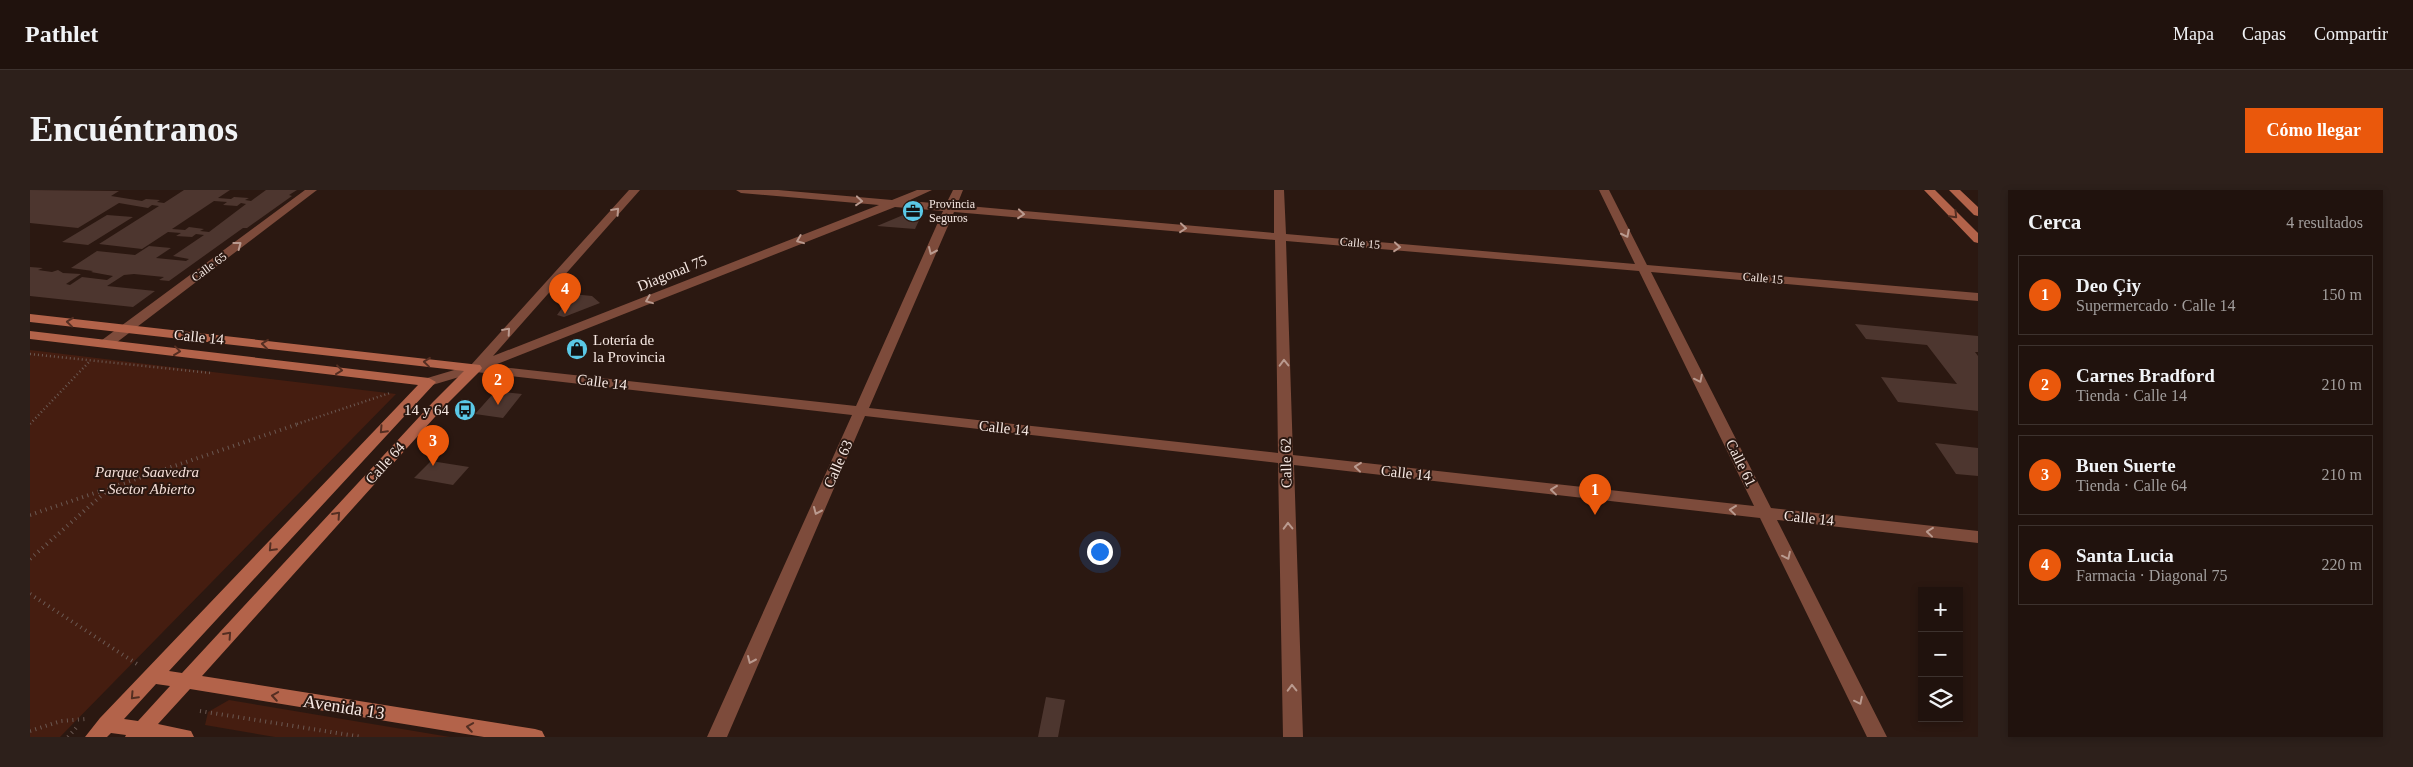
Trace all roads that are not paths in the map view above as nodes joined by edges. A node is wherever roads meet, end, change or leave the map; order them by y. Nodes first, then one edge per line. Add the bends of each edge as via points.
1 (312, 190) edge
2 (634, 190) edge
3 (741, 190) edge
4 (927, 190) edge
5 (958, 190) edge
6 (1279, 190) edge
7 (1604, 190) edge
8 (1929, 190) edge
9 (1954, 190) edge
10 (892, 204) junction
11 (951, 208) junction
12 (1978, 214) edge
13 (1280, 236) junction
14 (1978, 240) edge
15 (1643, 268) junction
16 (1978, 297) edge
17 (30, 318) edge
18 (127, 328) junction
19 (30, 335) edge
20 (107, 343) junction
21 (475, 368) junction
22 (429, 382) junction
23 (861, 411) junction
24 (1286, 459) junction
25 (1766, 513) junction
26 (1978, 538) edge
27 (153, 676) junction
28 (186, 681) junction
29 (101, 731) edge
30 (138, 734) edge
31 (184, 737) edge
32 (535, 737) edge
33 (717, 737) edge
34 (1293, 737) edge
35 (1877, 737) edge

18 -> 1 street, Calle 65
21 -> 2 street, Calle 64
3 -> 10 street, Calle 15
4 - 10 street, Diagonal 75
5 - 11 street, Calle 63
6 - 13 street, Calle 62
7 -> 15 street, Calle 61
8 -> 14 main road
9 - 12 main road
10 - 11 street, Calle 15
10 -> 21 street, Diagonal 75
11 -> 13 street, Calle 15
11 -> 23 street, Calle 63
13 -> 15 street, Calle 15
24 -> 13 street, Calle 62
15 - 16 street, Calle 15
15 -> 25 street, Calle 61
18 -> 17 main road, Calle 14
18 - 20 street, Calle 65
21 -> 18 main road, Calle 14
19 - 20 main road, Calle 14
20 -> 22 main road, Calle 14
21 - 22 street, Diagonal 75
21 - 23 street, Calle 14
28 -> 21 main road, Calle 64
22 -> 27 main road, Calle 64
23 - 24 street, Calle 14
23 -> 33 street, Calle 63
25 -> 24 street, Calle 14
34 -> 24 street, Calle 62
26 -> 25 street, Calle 14
25 -> 35 street, Calle 61
27 - 28 main road, Avenida 13
27 -> 29 main road, Calle 64
28 - 30 main road, Calle 64
32 -> 28 main road, Avenida 13
29 - 30 main road
30 - 31 main road

